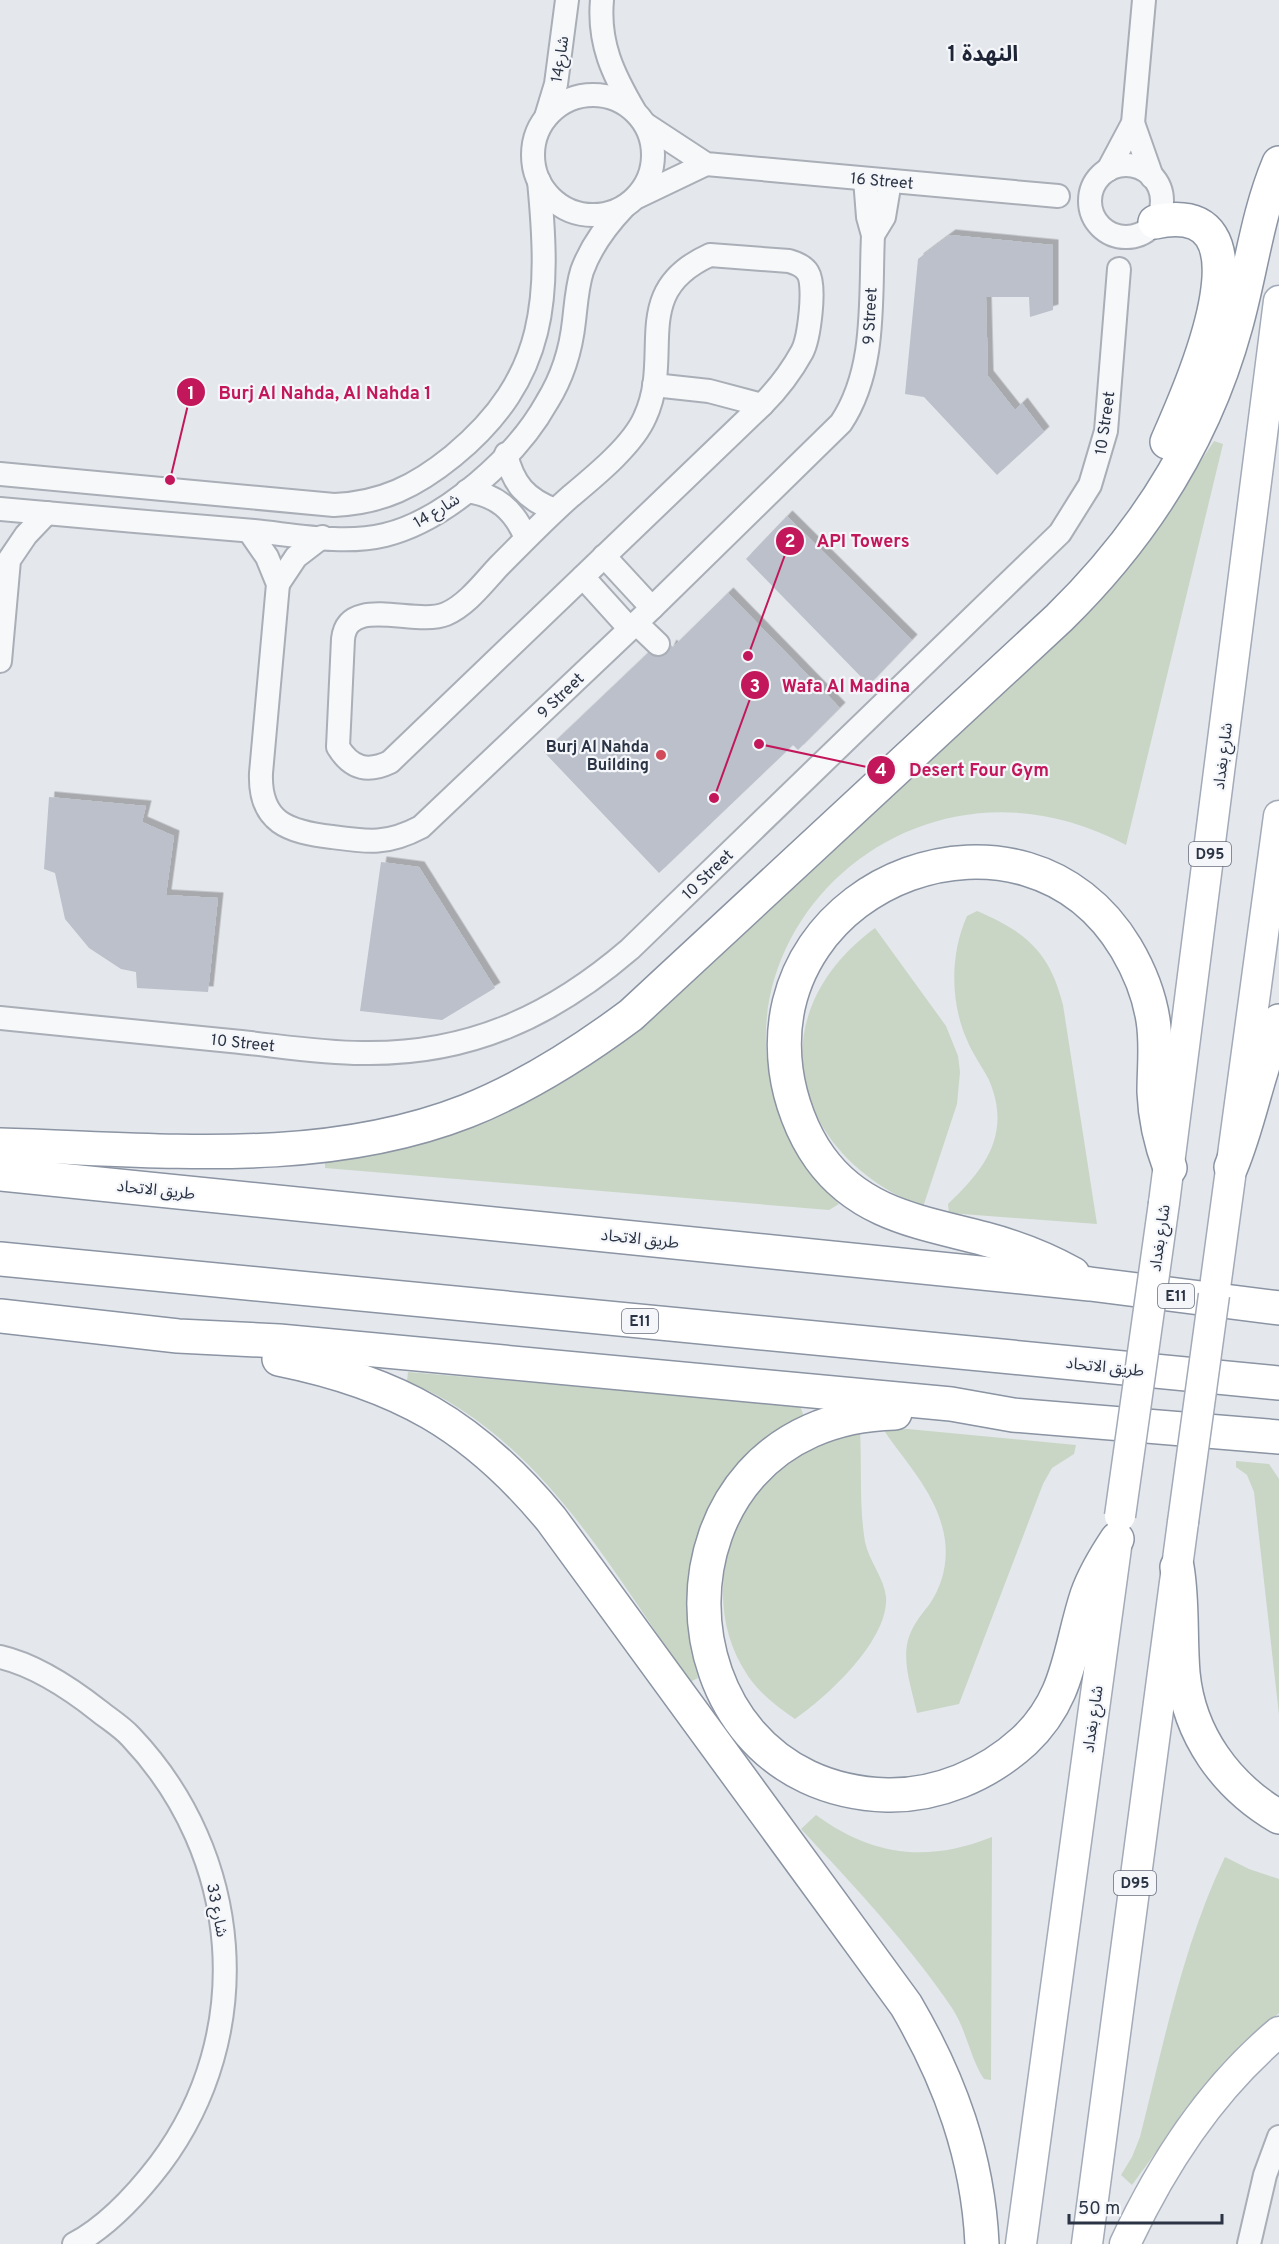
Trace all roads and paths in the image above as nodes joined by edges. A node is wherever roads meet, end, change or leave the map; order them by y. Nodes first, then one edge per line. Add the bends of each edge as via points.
1 (567, 0) edge
2 (602, 0) edge
3 (1144, 0) edge
4 (546, 117) junction
5 (640, 118) junction
6 (1133, 123) junction
7 (1279, 163) edge
8 (706, 164) junction
9 (1104, 173) junction
10 (1152, 177) junction
11 (866, 179) junction
12 (539, 181) junction
13 (890, 181) junction
14 (1058, 196) junction
15 (630, 202) junction
16 (1101, 226) junction
17 (1148, 228) junction
18 (873, 235) junction
19 (1119, 269) junction
20 (1279, 301) edge
21 (654, 385) junction
22 (762, 405) junction
23 (506, 454) junction
24 (0, 474) edge
25 (467, 491) junction
26 (0, 509) edge
27 (555, 510) junction
28 (47, 513) junction
29 (249, 531) junction
30 (321, 537) junction
31 (526, 538) junction
32 (4, 550) edge
33 (604, 556) junction
34 (583, 577) junction
35 (278, 584) junction
36 (646, 631) junction
37 (1028, 644) junction
38 (0, 661) edge
39 (1279, 816) edge
40 (0, 1018) edge
41 (1279, 1021) edge
42 (0, 1145) edge
43 (1232, 1167) junction
44 (1170, 1168) junction
45 (0, 1174) edge
46 (0, 1259) edge
47 (1090, 1284) junction
48 (1274, 1306) edge
49 (0, 1316) edge
50 (178, 1336) junction
51 (1279, 1383) edge
52 (1013, 1415) junction
53 (1279, 1437) edge
54 (1118, 1528) junction
55 (1177, 1567) junction
56 (0, 1658) edge
57 (1279, 1817) edge
58 (1279, 2032) edge
59 (1279, 2137) edge
60 (74, 2244) edge
61 (982, 2244) edge
62 (1021, 2244) edge
63 (1087, 2244) edge
64 (1125, 2244) edge
65 (1249, 2244) edge

1 - 4 street, شارع14 via 556,84
2 - 5 street via 607,59
3 - 6 street
4 - 5 street via 572,98 589,95 621,101
4 - 12 street via 533,148
5 - 8 street
5 - 15 street via 651,139 651,170
6 - 9 street
6 - 10 street
7 - 37 highway via 1260,220 1226,360 1181,462 1114,561
8 - 11 street, 16 Street
8 - 15 street
9 - 10 street via 1127,165
9 - 14 street
9 - 16 street via 1091,198
10 - 17 street via 1158,184 1162,204
11 - 13 street, 16 Street
11 - 18 street
12 - 15 street via 560,206 575,213 608,213
12 - 24 street, شارع 14 via 542,294 540,320 525,369 508,399 480,431 412,486 374,501 334,505
13 - 14 street, 16 Street
13 - 18 street via 884,217
14 - 16 street
15 - 23 street, شارع 14 via 606,226 582,272 572,336 560,378 547,403
16 - 17 street via 1123,237
16 - 19 street
17 - 19 street
17 - 37 highway via 1177,218 1197,221 1213,234 1222,254 1224,274 1215,319 1165,448 1114,532
18 - 36 street, 9 Street via 865,371 852,407
19 - 40 street, 10 Street via 1102,450 1090,485 1060,533 638,941 583,987 505,1029 448,1046 389,1053 330,1051
20 - 44 main road, شارع بغداد / D95
21 - 22 street via 709,391
21 - 22 street via 658,321 662,299 673,279 690,264 710,255 789,261 810,275 808,326 803,349 792,370
21 - 27 street via 645,418 636,433
22 - 33 street
23 - 25 street, شارع 14
23 - 27 street via 523,493
25 - 30 street, شارع 14 via 416,525 384,535
25 - 31 street via 495,498 507,506
26 - 28 street, شارع 14
27 - 31 street
28 - 29 street, شارع 14
28 - 32 street
29 - 30 street, شارع 14
29 - 35 street via 267,557
30 - 35 street via 296,557
31 - 34 street via 465,602 446,614 425,619 368,614 350,621 343,639 338,747 347,761 360,768 376,768 390,762
32 - 38 street
33 - 34 street
33 - 36 street
34 - 36 street
35 - 36 street, 9 Street via 261,773 264,803 282,825 297,833 369,842 404,836 435,816
37 - 42 highway via 632,1015 573,1056 510,1092 426,1125 299,1149
39 - 43 main road, D95
41 - 43 highway via 1268,1045 1249,1120
43 - 55 main road, D95, bridge
44 - 47 highway via 1156,1111 1156,1045 1147,993 1119,938 1089,905 1068,889 1008,865 957,862 929,867 875,888 852,904 819,939 795,981 784,1028 788,1082 802,1126 820,1158 852,1190 882,1209 906,1220 1013,1247
44 - 54 main road, شارع بغداد / D95, bridge
45 - 47 highway, طريق الاتحاد / E11
46 - 51 highway, طريق الاتحاد / E11
47 - 48 highway, طريق الاتحاد / E11
49 - 50 highway
50 - 52 highway via 279,1341 951,1404
50 - 61 highway via 326,1369 383,1388 460,1431 530,1495 906,2005 939,2066 958,2112 977,2187
52 - 53 highway
52 - 54 highway via 894,1413 854,1417 825,1425 780,1448 749,1476 716,1528 704,1577 703,1607 706,1637 723,1693 751,1732 786,1764 807,1776 852,1791 917,1793 979,1773 1025,1740 1056,1700 1071,1662 1087,1595
54 - 62 main road, شارع بغداد / D95
55 - 57 highway via 1183,1610 1184,1681 1197,1726 1209,1751 1229,1777 1245,1794
55 - 63 main road, D95
56 - 60 street, شارع 33 via 73,1691 130,1736 175,1792 207,1857 224,1927 225,1999 210,2070 181,2136 137,2194
58 - 64 main road via 1246,2063 1198,2119 1156,2181
59 - 65 street via 1265,2175

